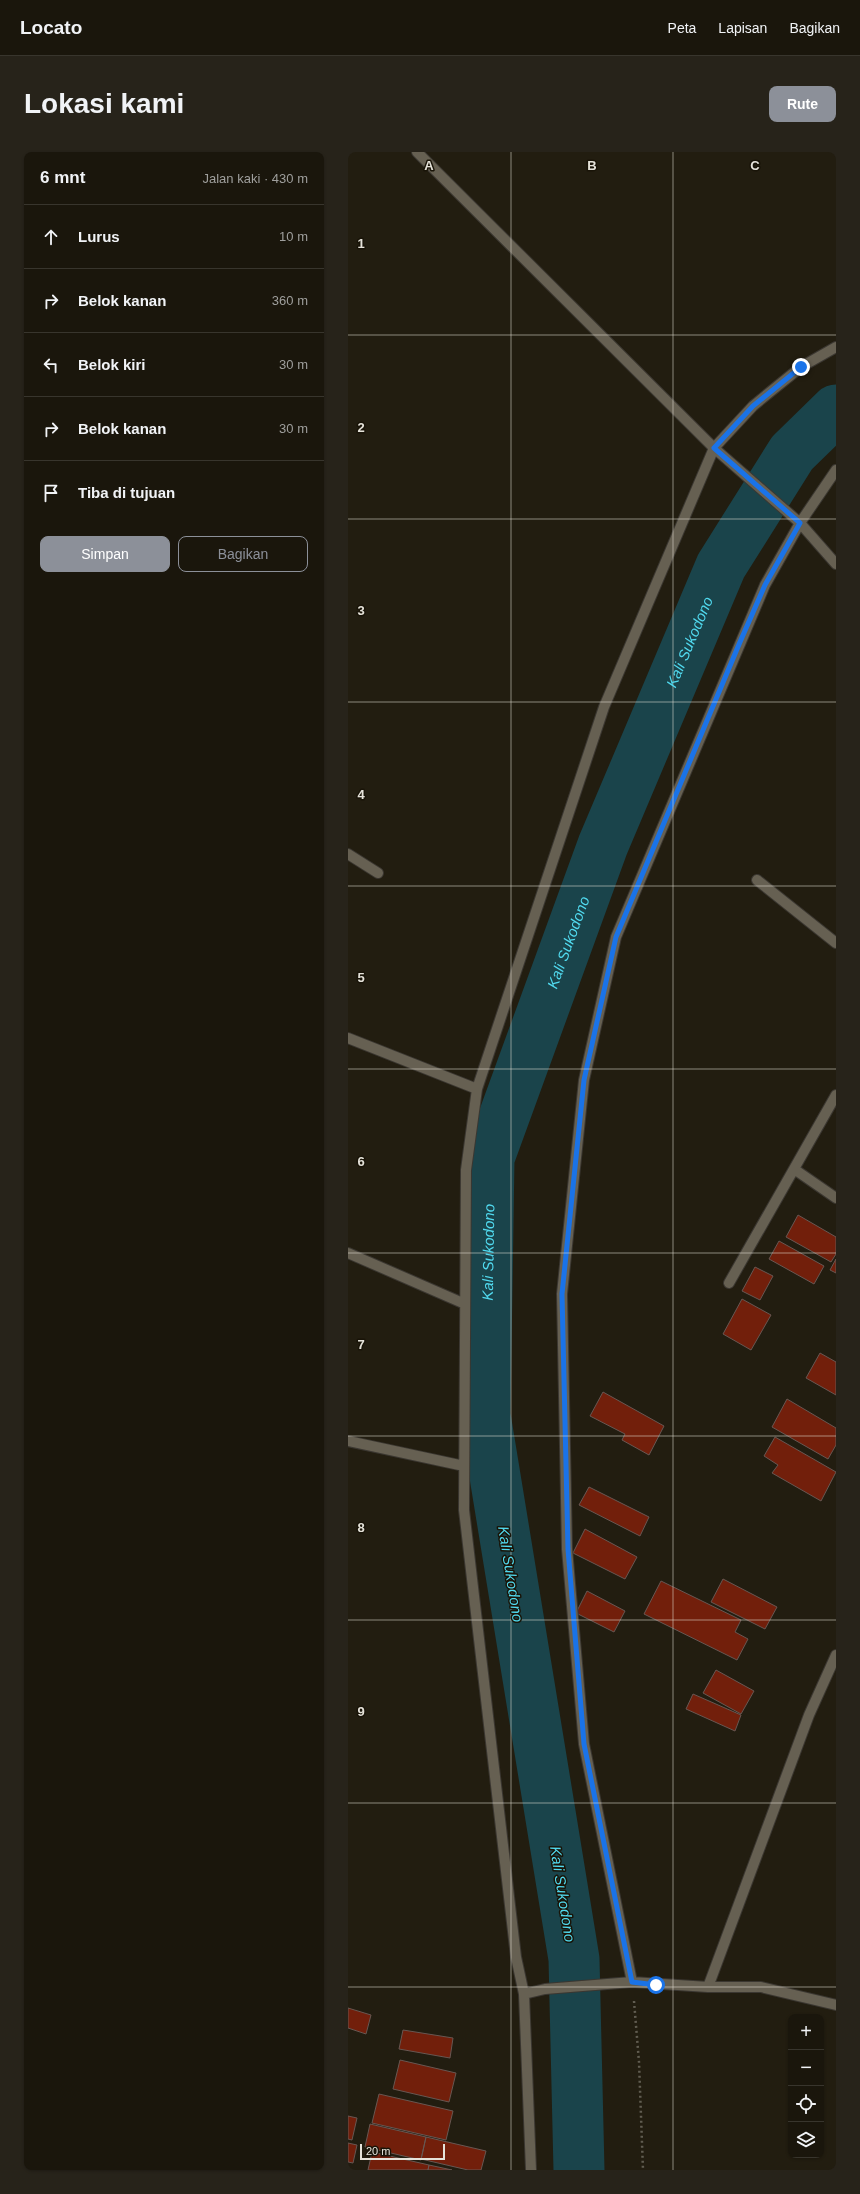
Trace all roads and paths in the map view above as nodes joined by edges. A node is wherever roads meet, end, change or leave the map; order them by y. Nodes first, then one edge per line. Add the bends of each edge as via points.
1 (416, 152) edge
2 (836, 347) edge
3 (714, 448) junction
4 (836, 470) edge
5 (800, 523) junction
6 (836, 564) edge
7 (348, 854) edge
8 (378, 873) dead end
9 (757, 880) dead end
10 (836, 943) edge
11 (348, 1038) edge
12 (477, 1089) junction
13 (836, 1095) edge
14 (794, 1169) junction
15 (836, 1198) edge
16 (348, 1253) edge
17 (729, 1283) dead end
18 (465, 1304) junction
19 (348, 1441) edge
20 (464, 1466) junction
21 (836, 1654) edge
22 (632, 1982) junction
23 (708, 1987) junction
24 (524, 1994) junction
25 (836, 2005) edge
26 (531, 2170) edge
27 (643, 2170) edge

1 - 3 street
2 - 3 street via 801,367 753,406
3 - 5 street
3 - 12 street via 604,707
4 - 5 street
5 - 6 street
5 - 22 street via 765,585 616,937 584,1080 562,1294 568,1549 584,1744
7 - 8 street
9 - 10 street
11 - 12 street
12 - 18 street via 466,1170
13 - 14 street
14 - 15 street
14 - 17 street
16 - 18 street
18 - 20 street
19 - 20 street
20 - 24 street via 464,1510 516,1957
21 - 23 street via 809,1715
22 - 23 street
22 - 24 street via 545,1989
22 - 27 path via 639,2062
23 - 25 street via 761,1987
24 - 26 street

